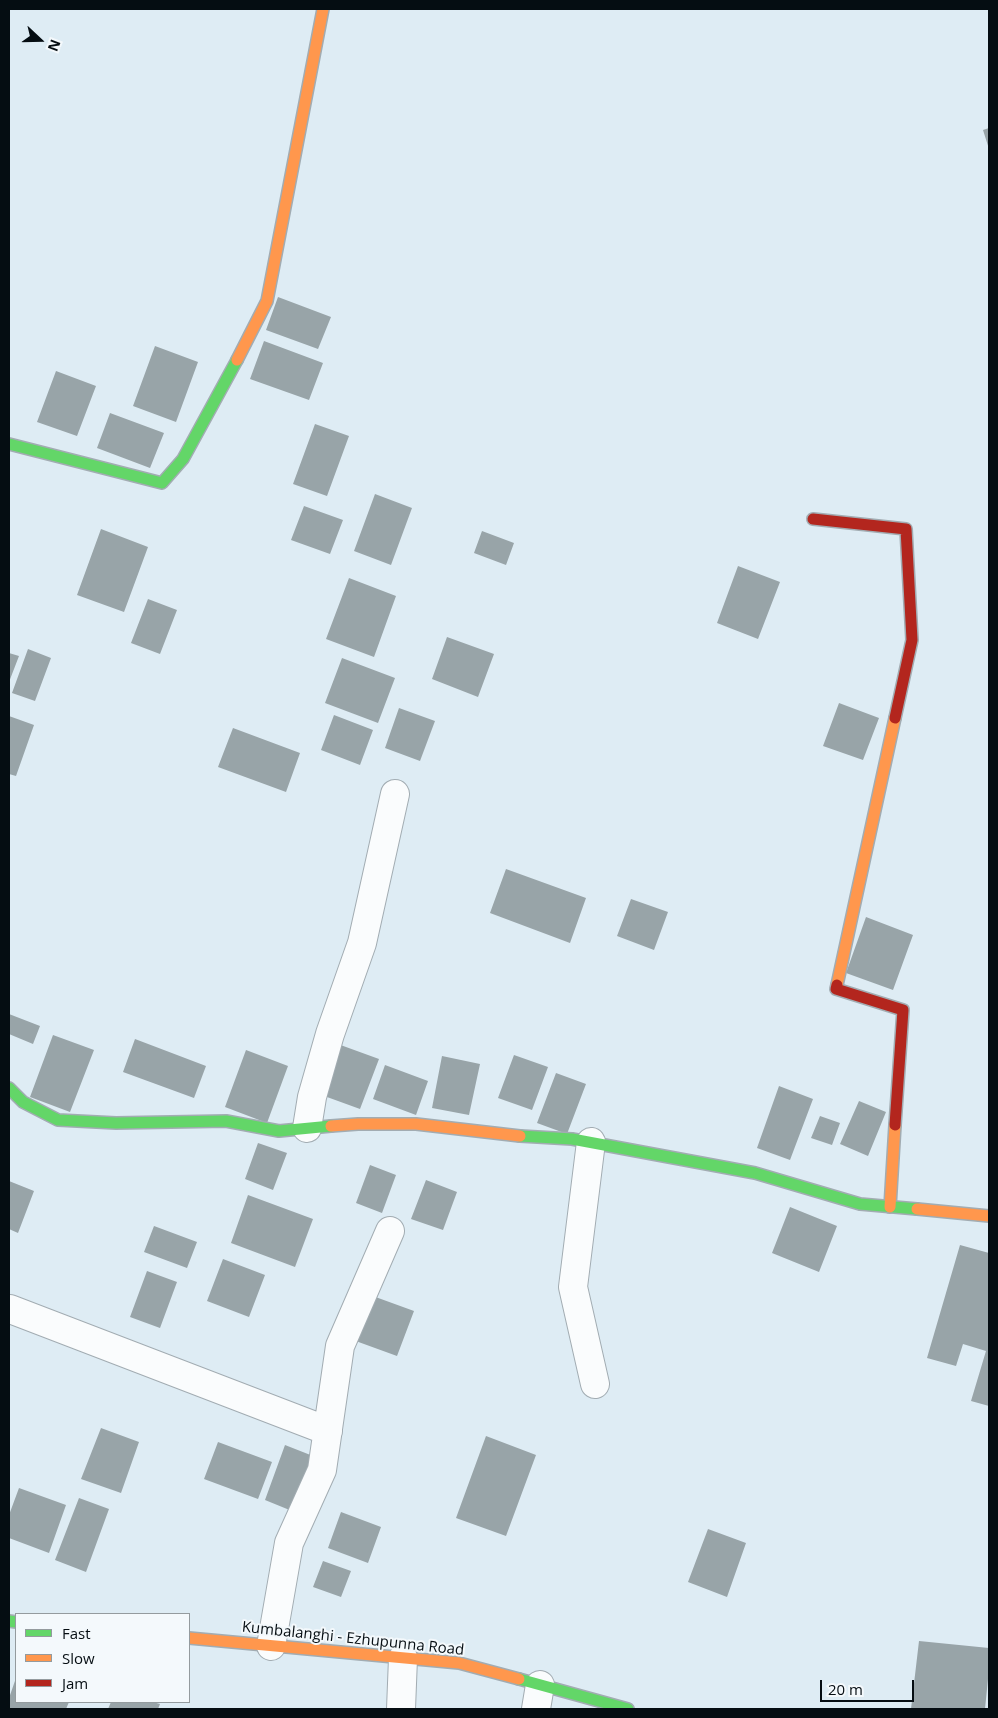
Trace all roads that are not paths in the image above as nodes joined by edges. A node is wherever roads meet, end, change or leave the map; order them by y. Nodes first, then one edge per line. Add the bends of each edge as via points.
1 (323, 9) edge
2 (9, 444) edge
3 (813, 519) dead end
4 (395, 794) dead end
5 (9, 1088) edge
6 (307, 1128) junction
7 (591, 1142) junction
8 (890, 1207) junction
9 (989, 1216) edge
10 (390, 1231) dead end
11 (10, 1309) dead end
12 (595, 1384) dead end
13 (328, 1431) junction
14 (190, 1638) edge
15 (271, 1646) junction
16 (403, 1658) junction
17 (538, 1697) edge
18 (401, 1709) edge
19 (628, 1709) edge

1 - 2 street via 267,301 183,460 162,483
3 - 8 street via 906,529 912,640 836,989 903,1010
4 - 6 street via 362,943 330,1034 312,1097
5 - 6 street via 23,1102 58,1120 116,1123 226,1121 279,1131
6 - 7 street via 416,1124
7 - 8 street via 755,1173 860,1204
7 - 12 street via 573,1287
8 - 9 street
10 - 13 street via 340,1346
11 - 13 street
13 - 15 street via 322,1470 289,1543
14 - 15 street, Kumbalanghi - Ezhupunna Road
15 - 16 street, Kumbalanghi - Ezhupunna Road
16 - 17 street, Kumbalanghi - Ezhupunna Road via 459,1663
16 - 18 street
17 - 19 street, Kumbalanghi - Ezhupunna Road

